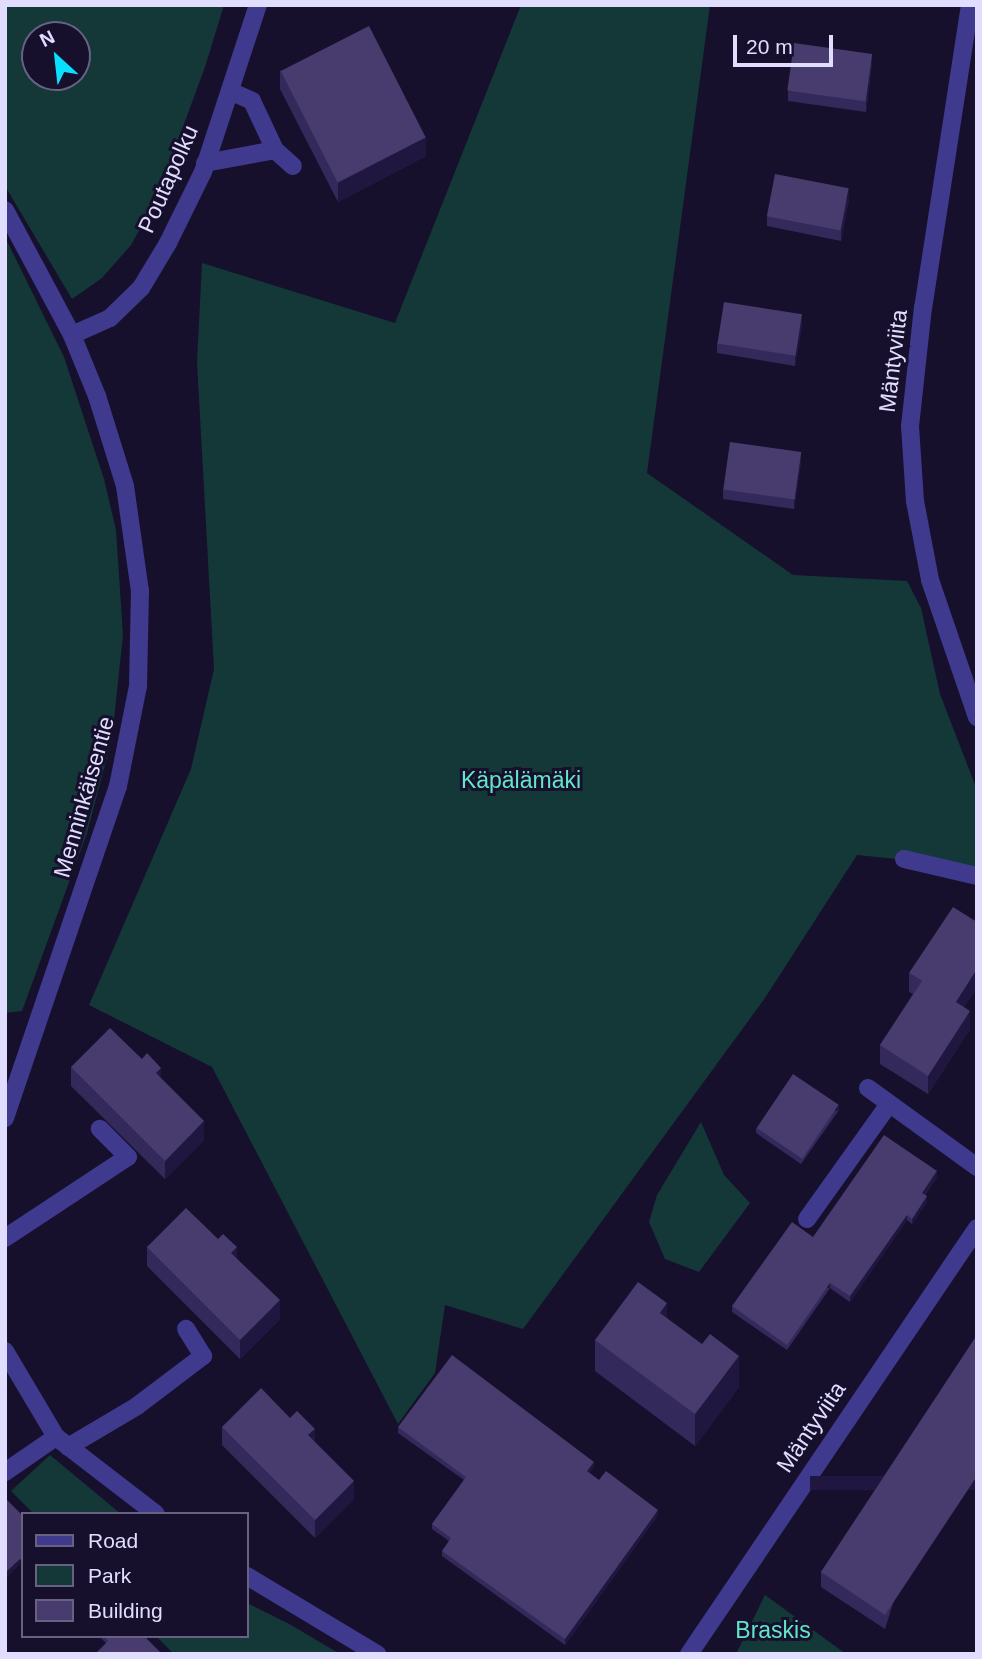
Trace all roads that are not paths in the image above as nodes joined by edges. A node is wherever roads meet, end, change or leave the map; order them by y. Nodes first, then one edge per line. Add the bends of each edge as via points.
1 (258, 5) edge
2 (972, 9) edge
3 (230, 91) junction
4 (275, 150) junction
5 (205, 163) junction
6 (293, 166) dead end
7 (5, 210) edge
8 (72, 335) junction
9 (977, 717) edge
10 (904, 859) dead end
11 (977, 876) edge
12 (868, 1088) dead end
13 (889, 1104) junction
14 (5, 1118) edge
15 (100, 1129) dead end
16 (977, 1167) edge
17 (807, 1219) dead end
18 (977, 1228) edge
19 (5, 1238) edge
20 (186, 1329) dead end
21 (5, 1351) edge
22 (62, 1442) junction
23 (5, 1472) edge
24 (153, 1512) edge
25 (248, 1578) edge
26 (377, 1654) edge
27 (689, 1654) edge

1 - 3 street, Poutapolku
2 - 9 street, Mäntyviita via 923,307 910,426 915,501 928,573
3 - 4 street via 252,101
3 - 5 street, Poutapolku
4 - 5 street
4 - 6 street
5 - 8 street, Poutapolku via 168,243 141,288 110,318
7 - 8 street, Menninkäisentie
8 - 14 street, Menninkäisentie via 112,442 132,523 140,591 138,686 118,786
10 - 11 street
12 - 13 street
13 - 16 street
13 - 17 street
15 - 19 street via 128,1157
18 - 27 street, Mäntyviita
20 - 22 street via 203,1356 137,1406
21 - 22 street
22 - 23 street
22 - 24 street
25 - 26 street

